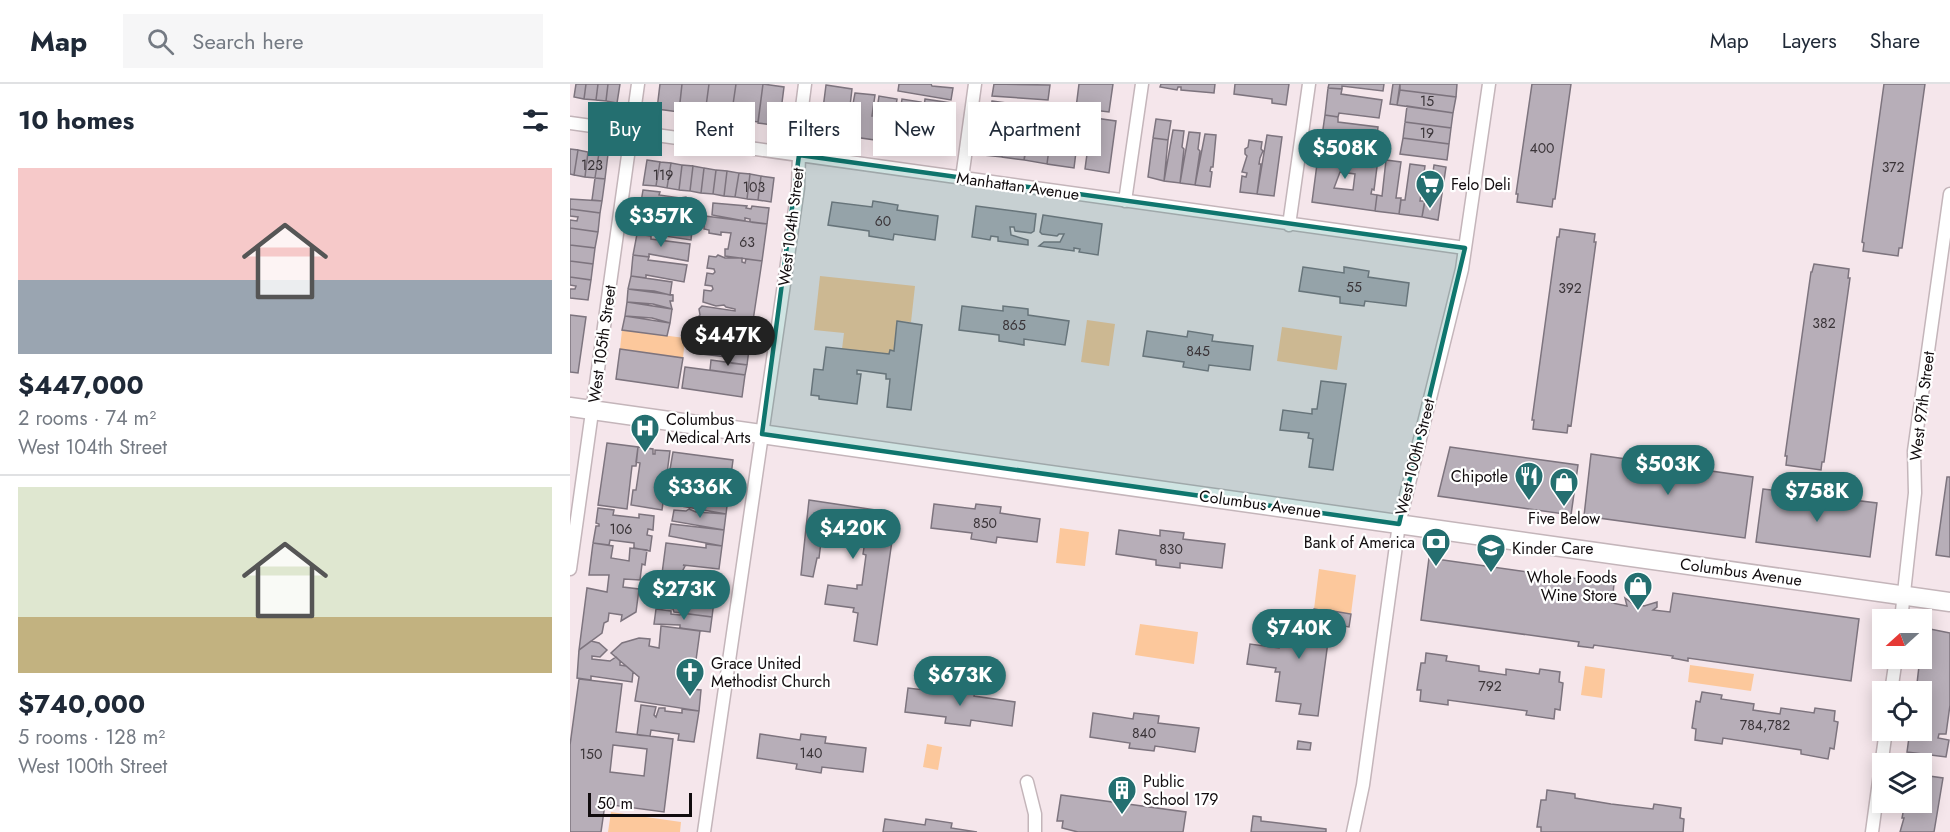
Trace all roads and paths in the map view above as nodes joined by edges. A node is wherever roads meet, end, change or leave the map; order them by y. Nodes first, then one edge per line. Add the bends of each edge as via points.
1 (638, 84) edge
2 (806, 84) edge
3 (975, 84) edge
4 (1142, 84) edge
5 (1309, 84) edge
6 (1489, 84) edge
7 (636, 102) edge
8 (803, 102) edge
9 (570, 123) edge
10 (588, 126) edge
11 (662, 136) edge
12 (767, 151) edge
13 (629, 156) edge
14 (799, 156) edge
15 (806, 156) edge
16 (962, 178) junction
17 (1950, 194) edge
18 (1125, 201) junction
19 (1289, 225) junction
20 (1465, 248) junction
21 (570, 407) edge
22 (592, 410) junction
23 (762, 434) junction
24 (1399, 524) junction
25 (570, 569) edge
26 (1904, 595) junction
27 (1950, 602) edge
28 (1902, 609) edge
29 (1884, 741) edge
30 (1027, 782) dead end
31 (704, 832) edge
32 (1035, 832) edge
33 (1353, 832) edge
34 (1872, 832) edge

1 - 7 street, West 105th Street
2 - 8 street, West 104th Street
3 - 16 street
4 - 18 street
5 - 19 street
6 - 20 street, West 100th Street
9 - 10 street, Manhattan Avenue
11 - 12 street, Manhattan Avenue
13 - 22 street, West 105th Street
14 - 23 street, West 104th Street via 798,188
15 - 16 street, Manhattan Avenue
16 - 18 street, Manhattan Avenue
17 - 26 street, West 97th Street via 1914,451 1915,493
18 - 19 street, Manhattan Avenue
19 - 20 street, Manhattan Avenue
20 - 24 street, West 100th Street
21 - 22 main road, Columbus Avenue
22 - 23 main road, Columbus Avenue
22 - 25 street, West 105th Street
23 - 24 main road, Columbus Avenue
23 - 31 street, West 104th Street
24 - 26 main road, Columbus Avenue
24 - 33 street, West 100th Street via 1364,785
26 - 27 main road, Columbus Avenue
26 - 28 street, West 97th Street
29 - 34 street
30 - 32 street

